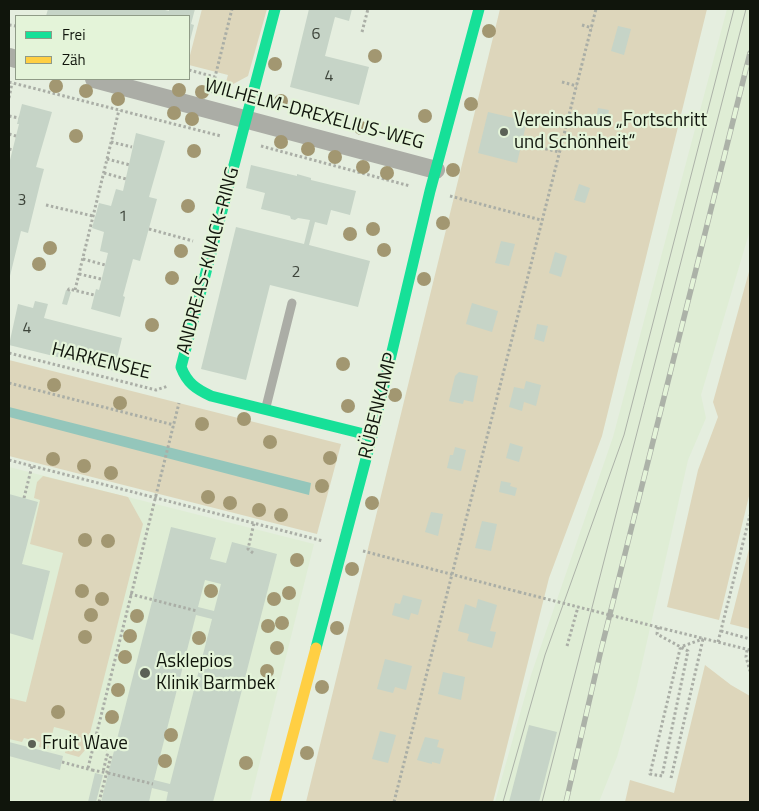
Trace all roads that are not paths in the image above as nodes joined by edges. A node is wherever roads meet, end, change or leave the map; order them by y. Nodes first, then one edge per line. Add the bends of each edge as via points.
1 (275, 9) edge
2 (479, 9) edge
3 (98, 80) edge
4 (247, 118) junction
5 (436, 170) junction
6 (292, 303) dead end
7 (265, 410) junction
8 (372, 436) junction
9 (275, 802) edge

1 - 4 street, ANDREAS-KNACK-RING
2 - 5 street, RÜBENKAMP
3 - 4 street, WILHELM-DREXELIUS-WEG
4 - 5 street, WILHELM-DREXELIUS-WEG
4 - 7 street, ANDREAS-KNACK-RING via 182,367 185,380 196,390
5 - 8 street, RÜBENKAMP
6 - 7 lane
7 - 8 street, ANDREAS-KNACK-RING
8 - 9 street, RÜBENKAMP

